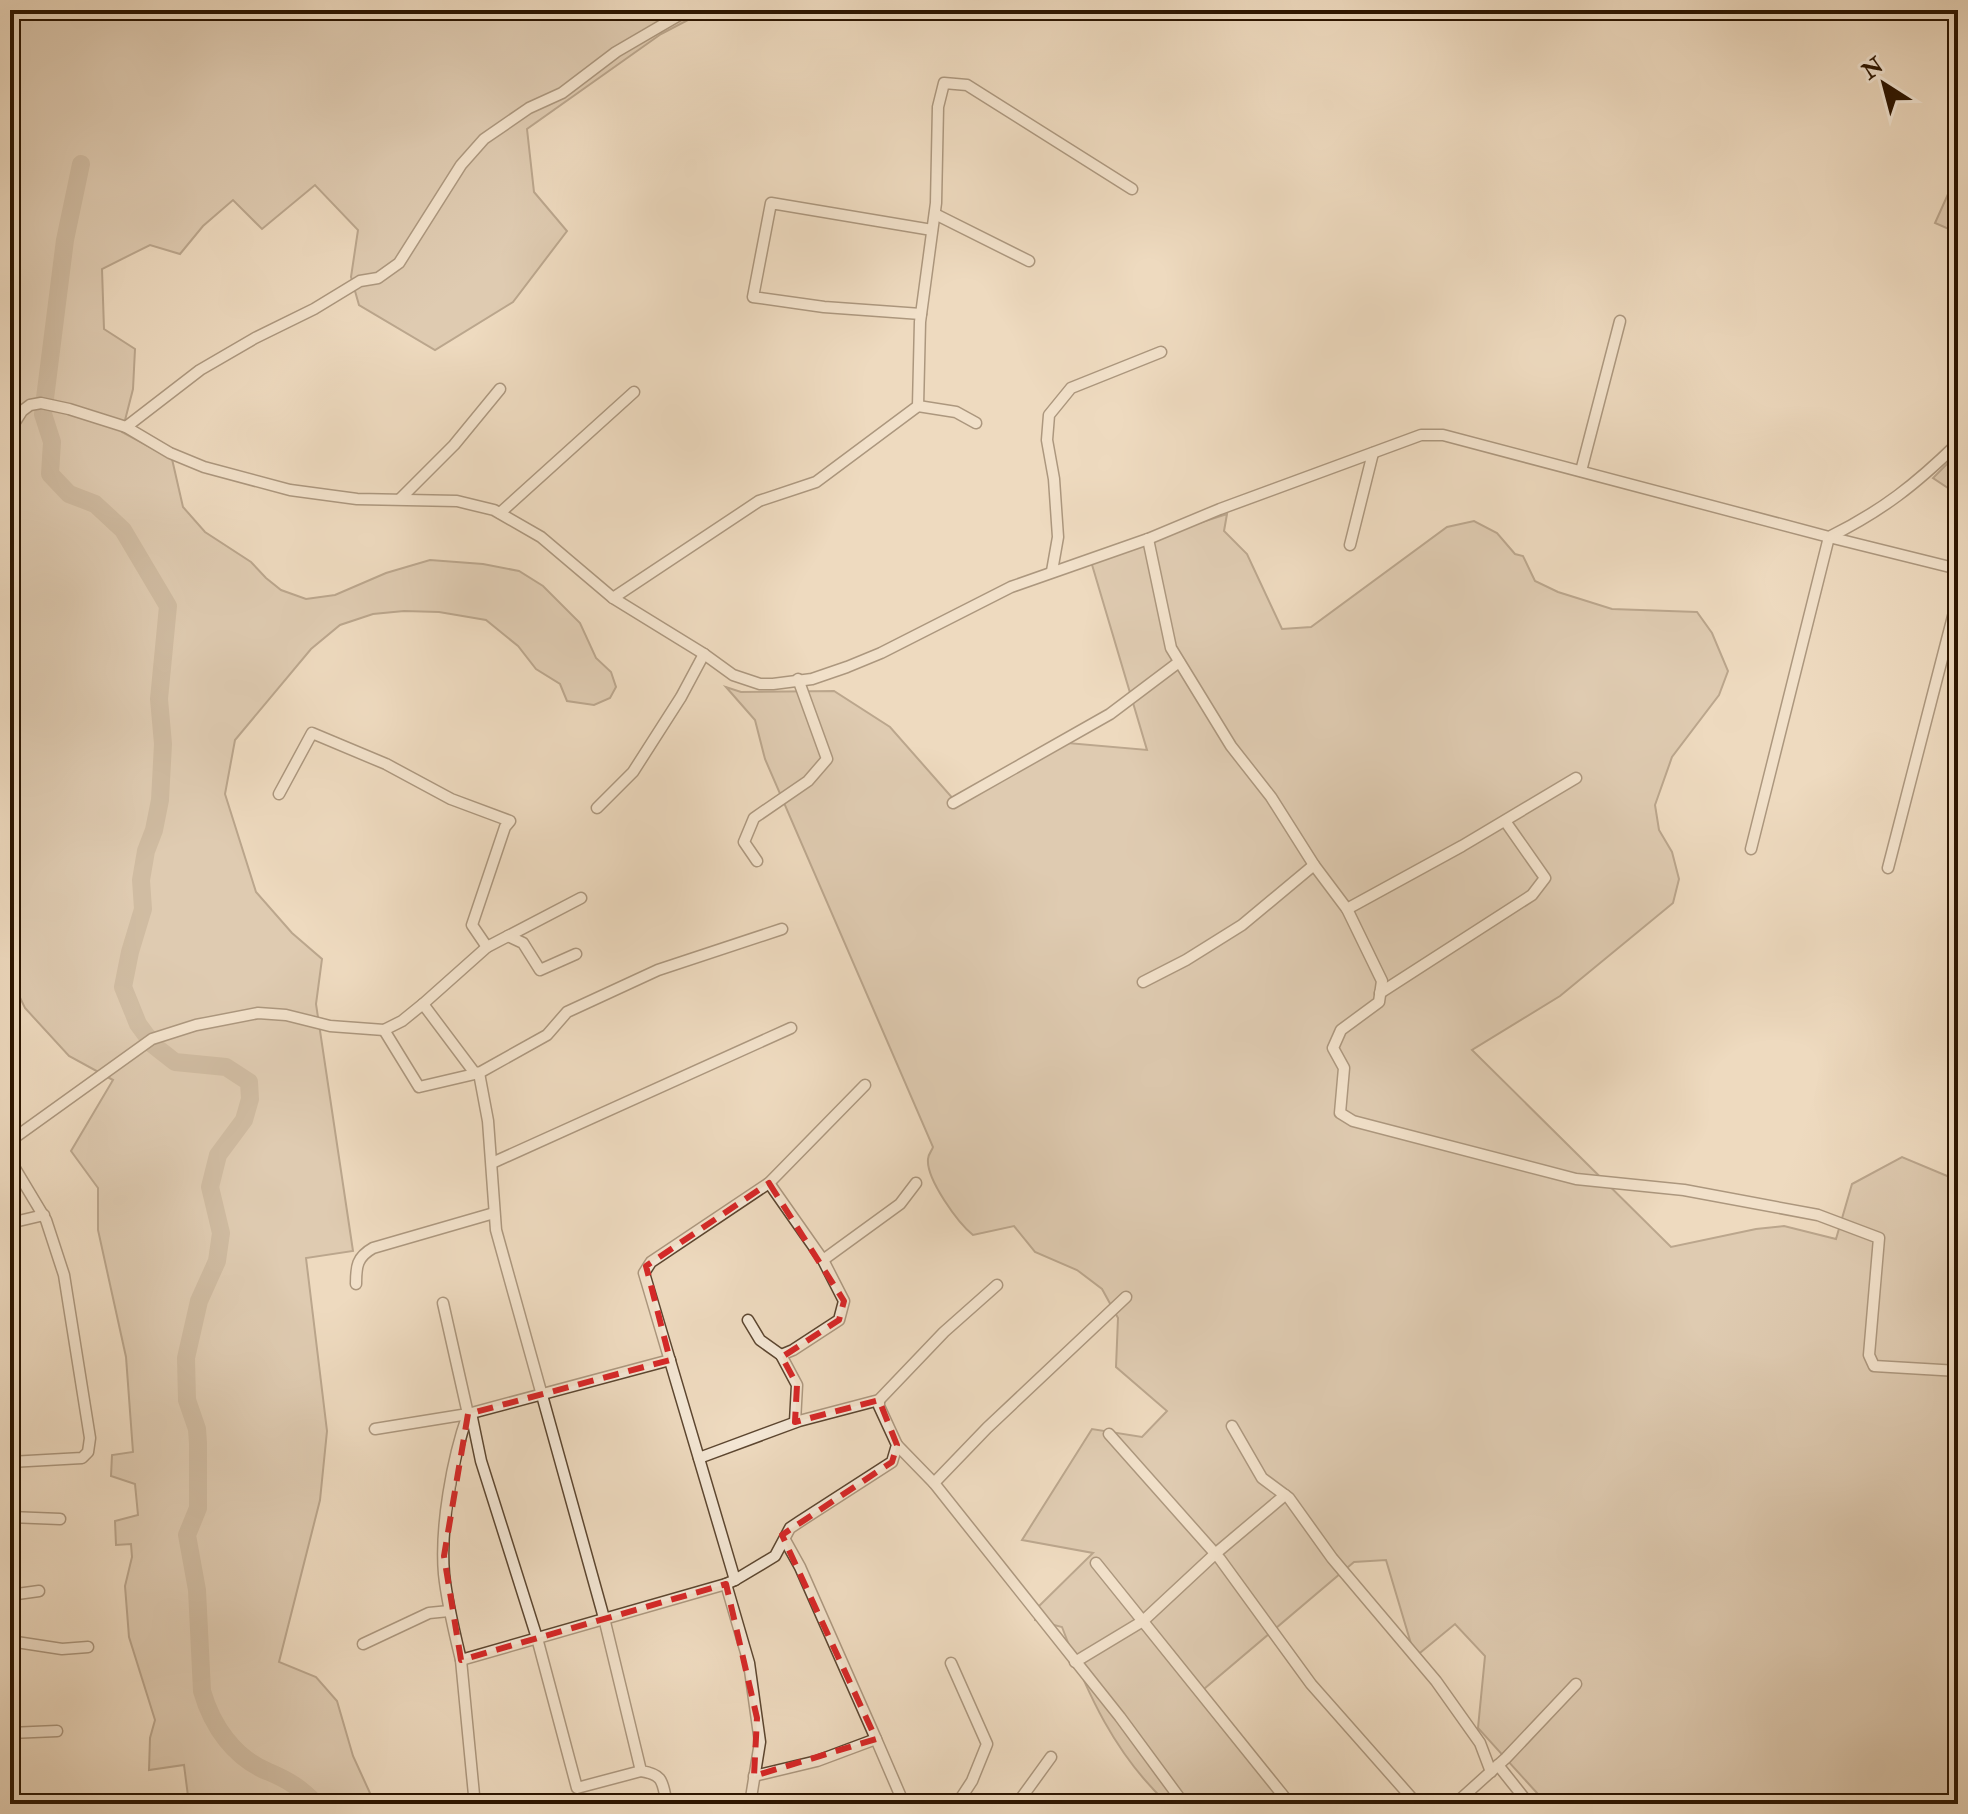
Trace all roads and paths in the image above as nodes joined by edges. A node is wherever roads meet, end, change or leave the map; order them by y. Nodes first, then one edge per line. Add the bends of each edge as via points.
1 (688, 10) edge
2 (1944, 10) edge
3 (1958, 18) edge
4 (1132, 189) dead end
5 (935, 214) junction
6 (932, 230) junction
7 (1029, 261) dead end
8 (921, 314) junction
9 (1620, 321) dead end
10 (1161, 352) dead end
11 (500, 389) dead end
12 (634, 392) dead end
13 (918, 406) junction
14 (976, 423) dead end
15 (126, 427) junction
16 (10, 430) edge
17 (1958, 443) edge
18 (1373, 453) junction
19 (1581, 471) junction
20 (400, 499) junction
21 (500, 513) junction
22 (1829, 537) junction
23 (1148, 539) junction
24 (1350, 545) dead end
25 (1958, 569) edge
26 (1052, 571) junction
27 (1958, 597) edge
28 (613, 598) junction
29 (704, 654) junction
30 (1179, 662) junction
31 (798, 679) junction
32 (1576, 778) dead end
33 (279, 794) dead end
34 (953, 803) dead end
35 (597, 808) dead end
36 (1505, 821) junction
37 (1751, 849) dead end
38 (757, 861) dead end
39 (1314, 865) junction
40 (1888, 868) dead end
41 (581, 898) dead end
42 (1347, 909) junction
43 (782, 929) dead end
44 (508, 936) junction
45 (487, 947) junction
46 (576, 954) dead end
47 (1143, 982) dead end
48 (1380, 993) junction
49 (423, 1004) junction
50 (791, 1028) dead end
51 (384, 1030) junction
52 (479, 1073) junction
53 (865, 1085) dead end
54 (10, 1141) edge
55 (10, 1160) edge
56 (492, 1163) junction
57 (769, 1183) junction
58 (916, 1183) dead end
59 (494, 1213) junction
60 (44, 1215) junction
61 (10, 1223) edge
62 (823, 1260) junction
63 (356, 1284) dead end
64 (997, 1285) dead end
65 (1126, 1297) dead end
66 (443, 1303) dead end
67 (748, 1320) dead end
68 (781, 1355) junction
69 (670, 1360) junction
70 (1958, 1371) edge
71 (542, 1396) junction
72 (879, 1400) junction
73 (469, 1414) junction
74 (795, 1422) junction
75 (1232, 1426) dead end
76 (375, 1429) dead end
77 (1109, 1434) dead end
78 (897, 1445) junction
79 (699, 1458) junction
80 (10, 1462) edge
81 (934, 1483) junction
82 (1285, 1495) junction
83 (10, 1517) edge
84 (60, 1519) dead end
85 (785, 1540) junction
86 (1215, 1554) junction
87 (1096, 1563) dead end
88 (731, 1582) junction
89 (39, 1591) dead end
90 (10, 1595) edge
91 (449, 1611) junction
92 (604, 1618) junction
93 (1143, 1621) junction
94 (537, 1638) junction
95 (10, 1641) edge
96 (363, 1644) dead end
97 (88, 1647) dead end
98 (461, 1660) junction
99 (1075, 1662) junction
100 (951, 1663) dead end
101 (1576, 1684) dead end
102 (57, 1731) dead end
103 (10, 1733) edge
104 (876, 1739) junction
105 (1051, 1757) dead end
106 (1494, 1768) junction
107 (641, 1771) junction
108 (754, 1776) junction
109 (479, 1804) edge
110 (667, 1804) edge
111 (750, 1804) edge
112 (904, 1804) edge
113 (957, 1804) edge
114 (1017, 1804) edge
115 (1184, 1804) edge
116 (1290, 1804) edge
117 (1417, 1804) edge
118 (1455, 1804) edge
119 (1529, 1804) edge

1 - 15 street via 484,139 461,165 399,263 200,370
2 - 3 street
4 - 5 street via 967,85 944,83 938,107
5 - 6 street
5 - 7 street
6 - 8 street
6 - 8 street via 771,203 753,297
8 - 13 street
9 - 19 street
10 - 26 street via 1071,388 1049,415 1058,537
11 - 20 street
12 - 21 street
13 - 14 street via 956,412
13 - 28 street via 816,482 759,501
15 - 16 street via 41,403 22,411
15 - 20 street via 170,453 241,478 314,494
17 - 22 street via 1918,482 1868,518
18 - 19 street via 1421,435 1443,435
18 - 23 street
18 - 24 street
19 - 22 street
20 - 21 street via 457,501
21 - 28 street via 541,537
22 - 25 street
22 - 37 street
23 - 26 street
23 - 30 street via 1171,648
26 - 31 street via 870,658
27 - 40 street
28 - 29 street
29 - 31 street via 733,675 760,684
29 - 35 street via 633,772
30 - 34 street via 1110,714
30 - 39 street
31 - 38 street via 827,759 808,781 754,818 744,842
32 - 36 street
33 - 45 street via 312,733 510,821 472,925
36 - 42 street
36 - 48 street via 1545,878 1532,895
39 - 42 street
39 - 47 street via 1242,925
41 - 44 street
42 - 48 street via 1382,981
43 - 52 street via 658,970 567,1012 547,1035
44 - 45 street
44 - 46 street via 523,943 540,970
45 - 49 street
48 - 70 street via 1379,1002 1341,1030 1333,1048 1344,1068 1340,1113 1353,1121 1576,1179 1684,1190 1818,1215 1879,1238 1869,1355 1874,1366
49 - 51 street
49 - 52 street
50 - 56 street
51 - 52 street via 419,1087
51 - 54 street via 258,1013 196,1025 152,1039
52 - 56 street
53 - 57 street
55 - 60 street
56 - 59 street
57 - 62 street
57 - 69 street via 646,1266
58 - 62 street via 900,1204
59 - 63 street via 373,1248 356,1264
59 - 71 street
60 - 61 street
60 - 80 street via 64,1275 88,1452 82,1458
62 - 68 street via 844,1301 843,1312 839,1320
64 - 72 street
65 - 81 street
66 - 73 street
67 - 68 street via 760,1340
68 - 74 street via 797,1385
69 - 71 street
69 - 79 street
71 - 73 street
71 - 92 street
72 - 74 street
72 - 78 street
73 - 76 street
73 - 91 street via 448,1505 444,1572
73 - 94 street
74 - 79 street
75 - 82 street via 1262,1478
77 - 86 street
78 - 81 street
78 - 85 street via 892,1462 790,1528
79 - 88 street
81 - 99 street
82 - 86 street
82 - 106 street via 1436,1681
83 - 84 street
85 - 88 street via 775,1556
85 - 104 street
86 - 93 street
86 - 117 street via 1311,1684
87 - 93 street
88 - 92 street
88 - 108 street via 755,1704 760,1749
89 - 90 street
91 - 96 street via 429,1613
91 - 98 street
92 - 94 street
92 - 107 street
93 - 99 street
93 - 116 street
94 - 98 street
94 - 107 street via 577,1789
95 - 97 street
98 - 109 street
99 - 115 street
100 - 113 street via 987,1744
101 - 106 street
102 - 103 street
104 - 108 street
104 - 112 street
105 - 114 street
106 - 118 street
106 - 119 street
107 - 110 street via 660,1778
108 - 111 street

